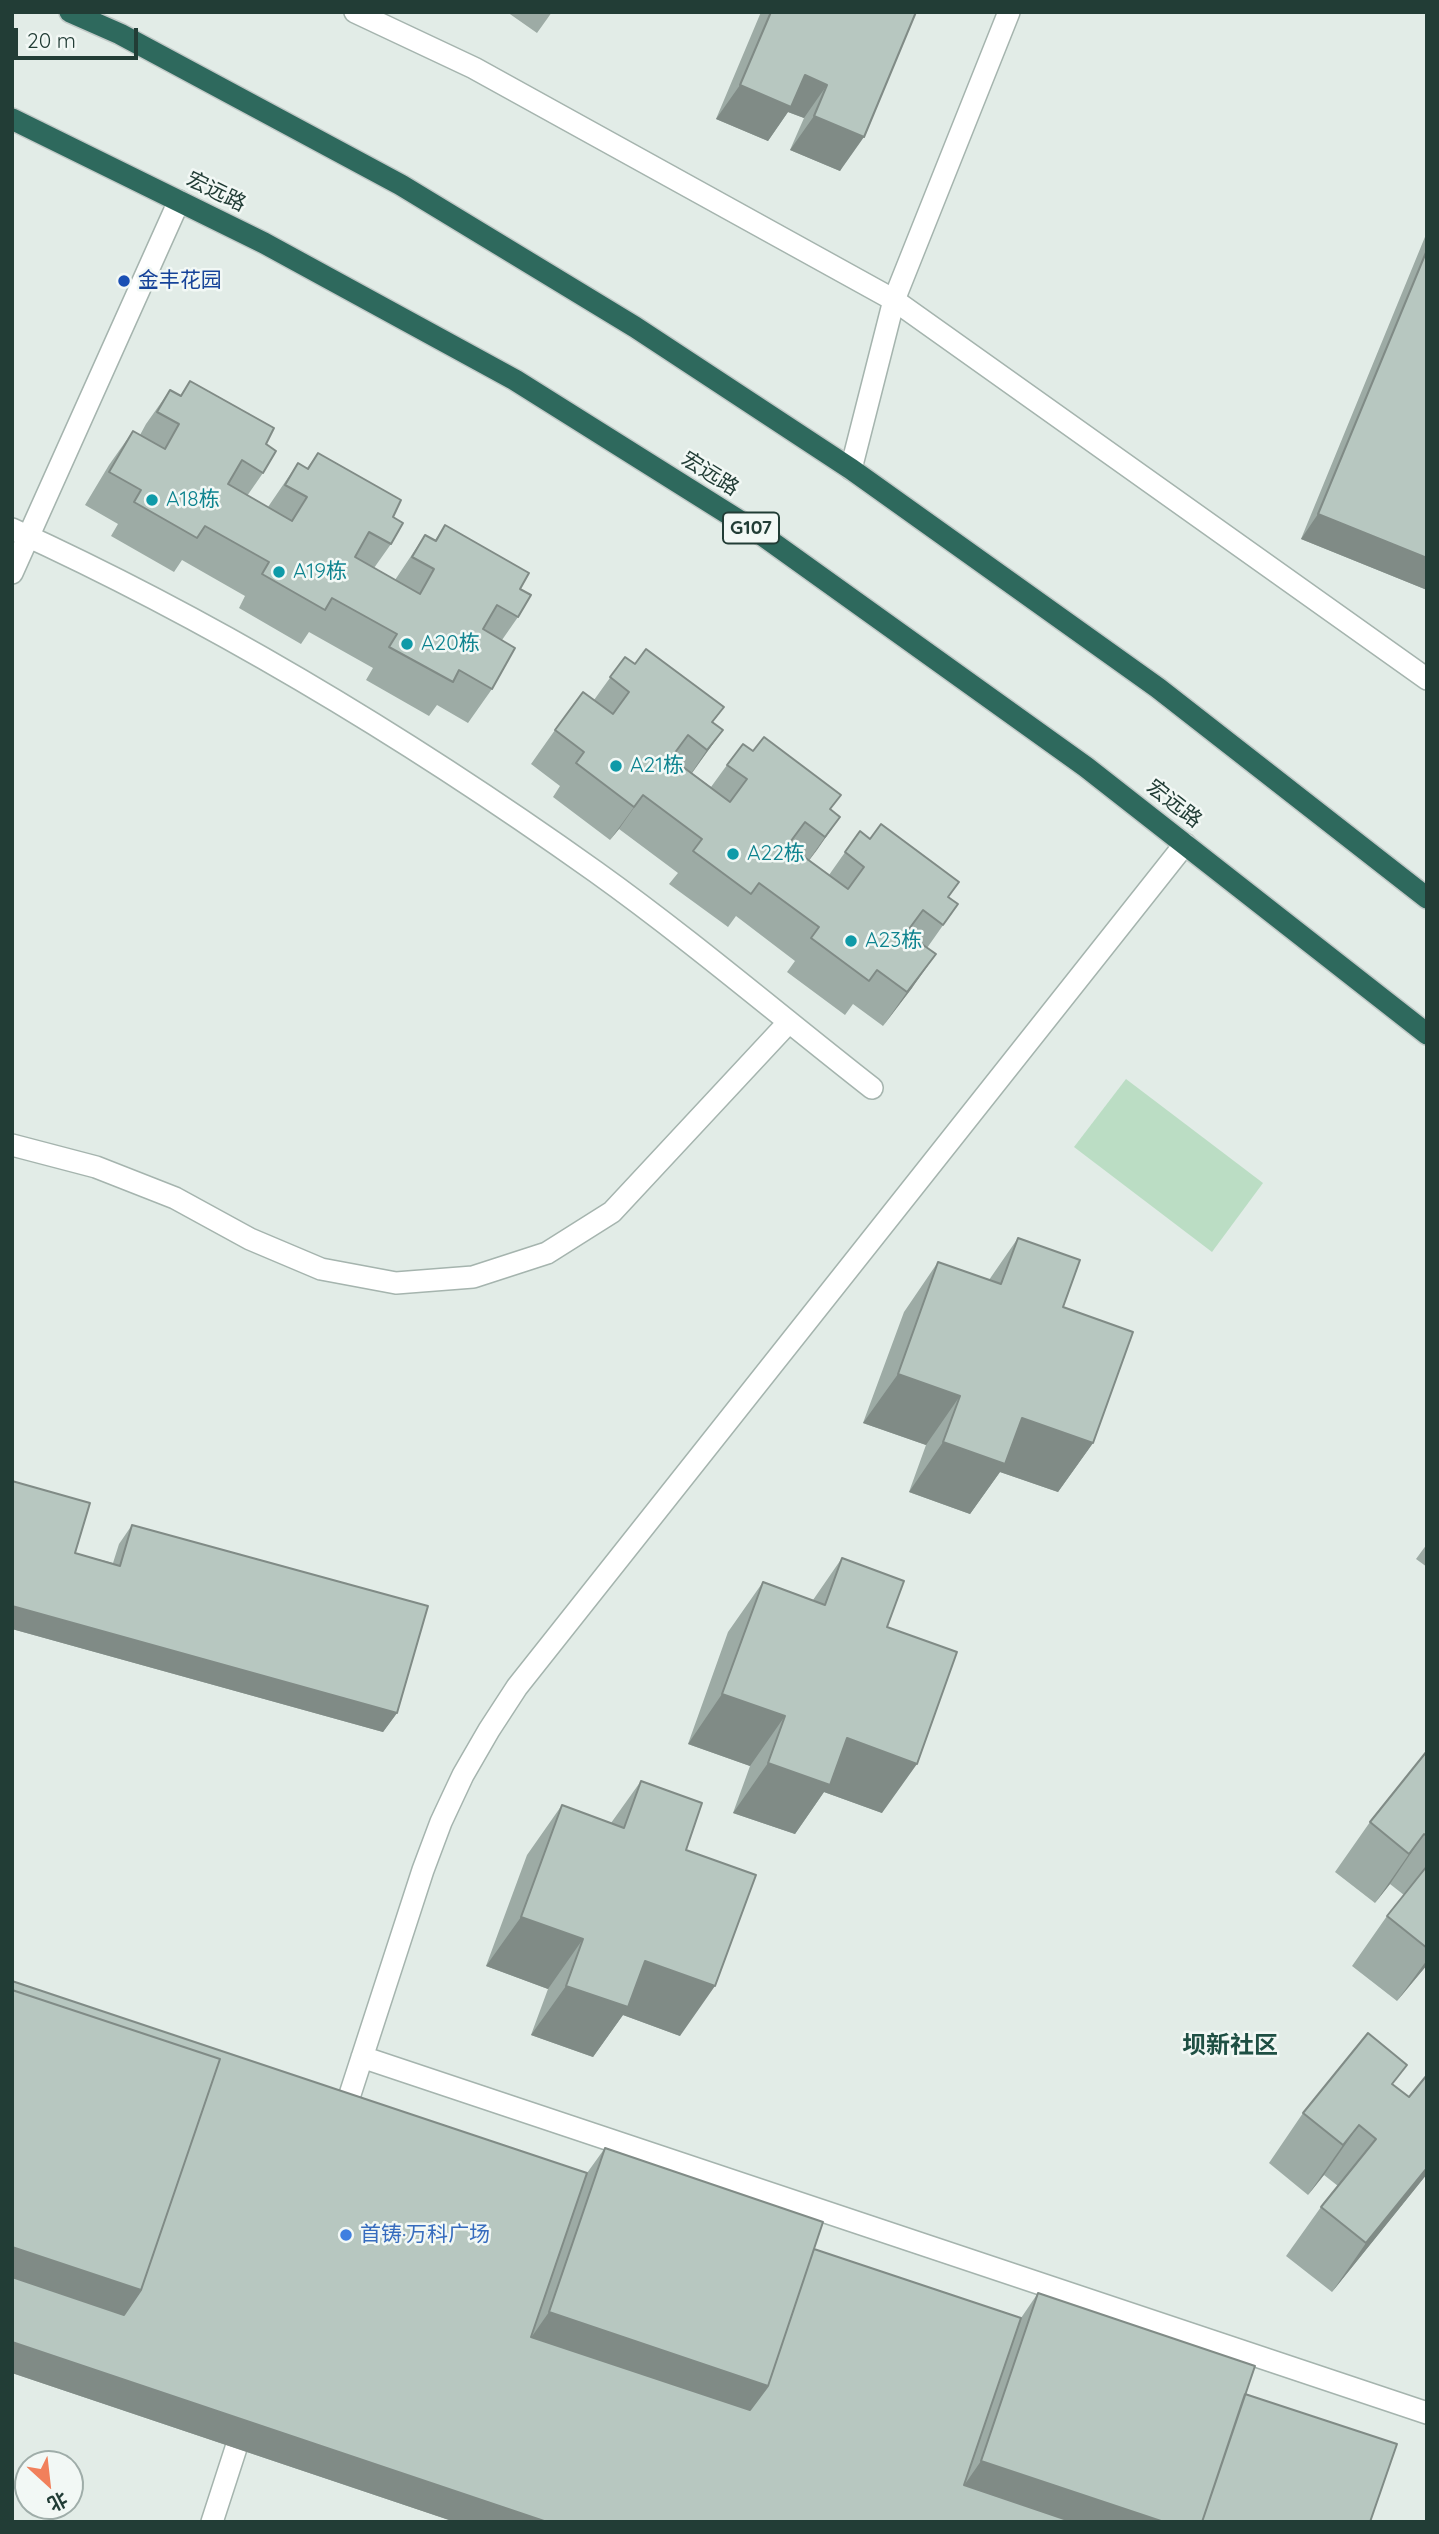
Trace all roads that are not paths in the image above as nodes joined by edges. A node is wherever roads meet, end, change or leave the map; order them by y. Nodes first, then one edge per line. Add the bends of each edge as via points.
1 (70, 12) edge
2 (355, 12) edge
3 (1009, 12) edge
4 (12, 119) edge
5 (179, 201) junction
6 (894, 300) junction
7 (851, 469) junction
8 (20, 533) edge
9 (12, 572) edge
10 (1427, 679) edge
11 (1185, 844) junction
12 (1427, 898) edge
13 (788, 1023) junction
14 (1427, 1034) edge
15 (872, 1088) dead end
16 (12, 1144) edge
17 (362, 2057) junction
18 (341, 2121) edge
19 (1427, 2413) edge
20 (236, 2448) edge
21 (212, 2522) edge

1 - 7 highway via 120,34 401,185 635,327
2 - 6 street via 474,68
3 - 6 street
4 - 5 highway, 宏远路 / G107
5 - 8 street
5 - 11 highway, 宏远路 / G107 via 515,380 762,535 1086,766
6 - 7 street
6 - 10 street
7 - 12 highway via 1158,688
8 - 9 street
8 - 13 street via 225,637 415,750 598,874
11 - 14 highway, 宏远路 / G107
11 - 17 street via 517,1687 482,1741 441,1822
13 - 15 street
13 - 16 street via 612,1212 547,1253 473,1277 396,1283 321,1269 250,1239 175,1198 96,1167
17 - 18 street
17 - 19 street
20 - 21 street

